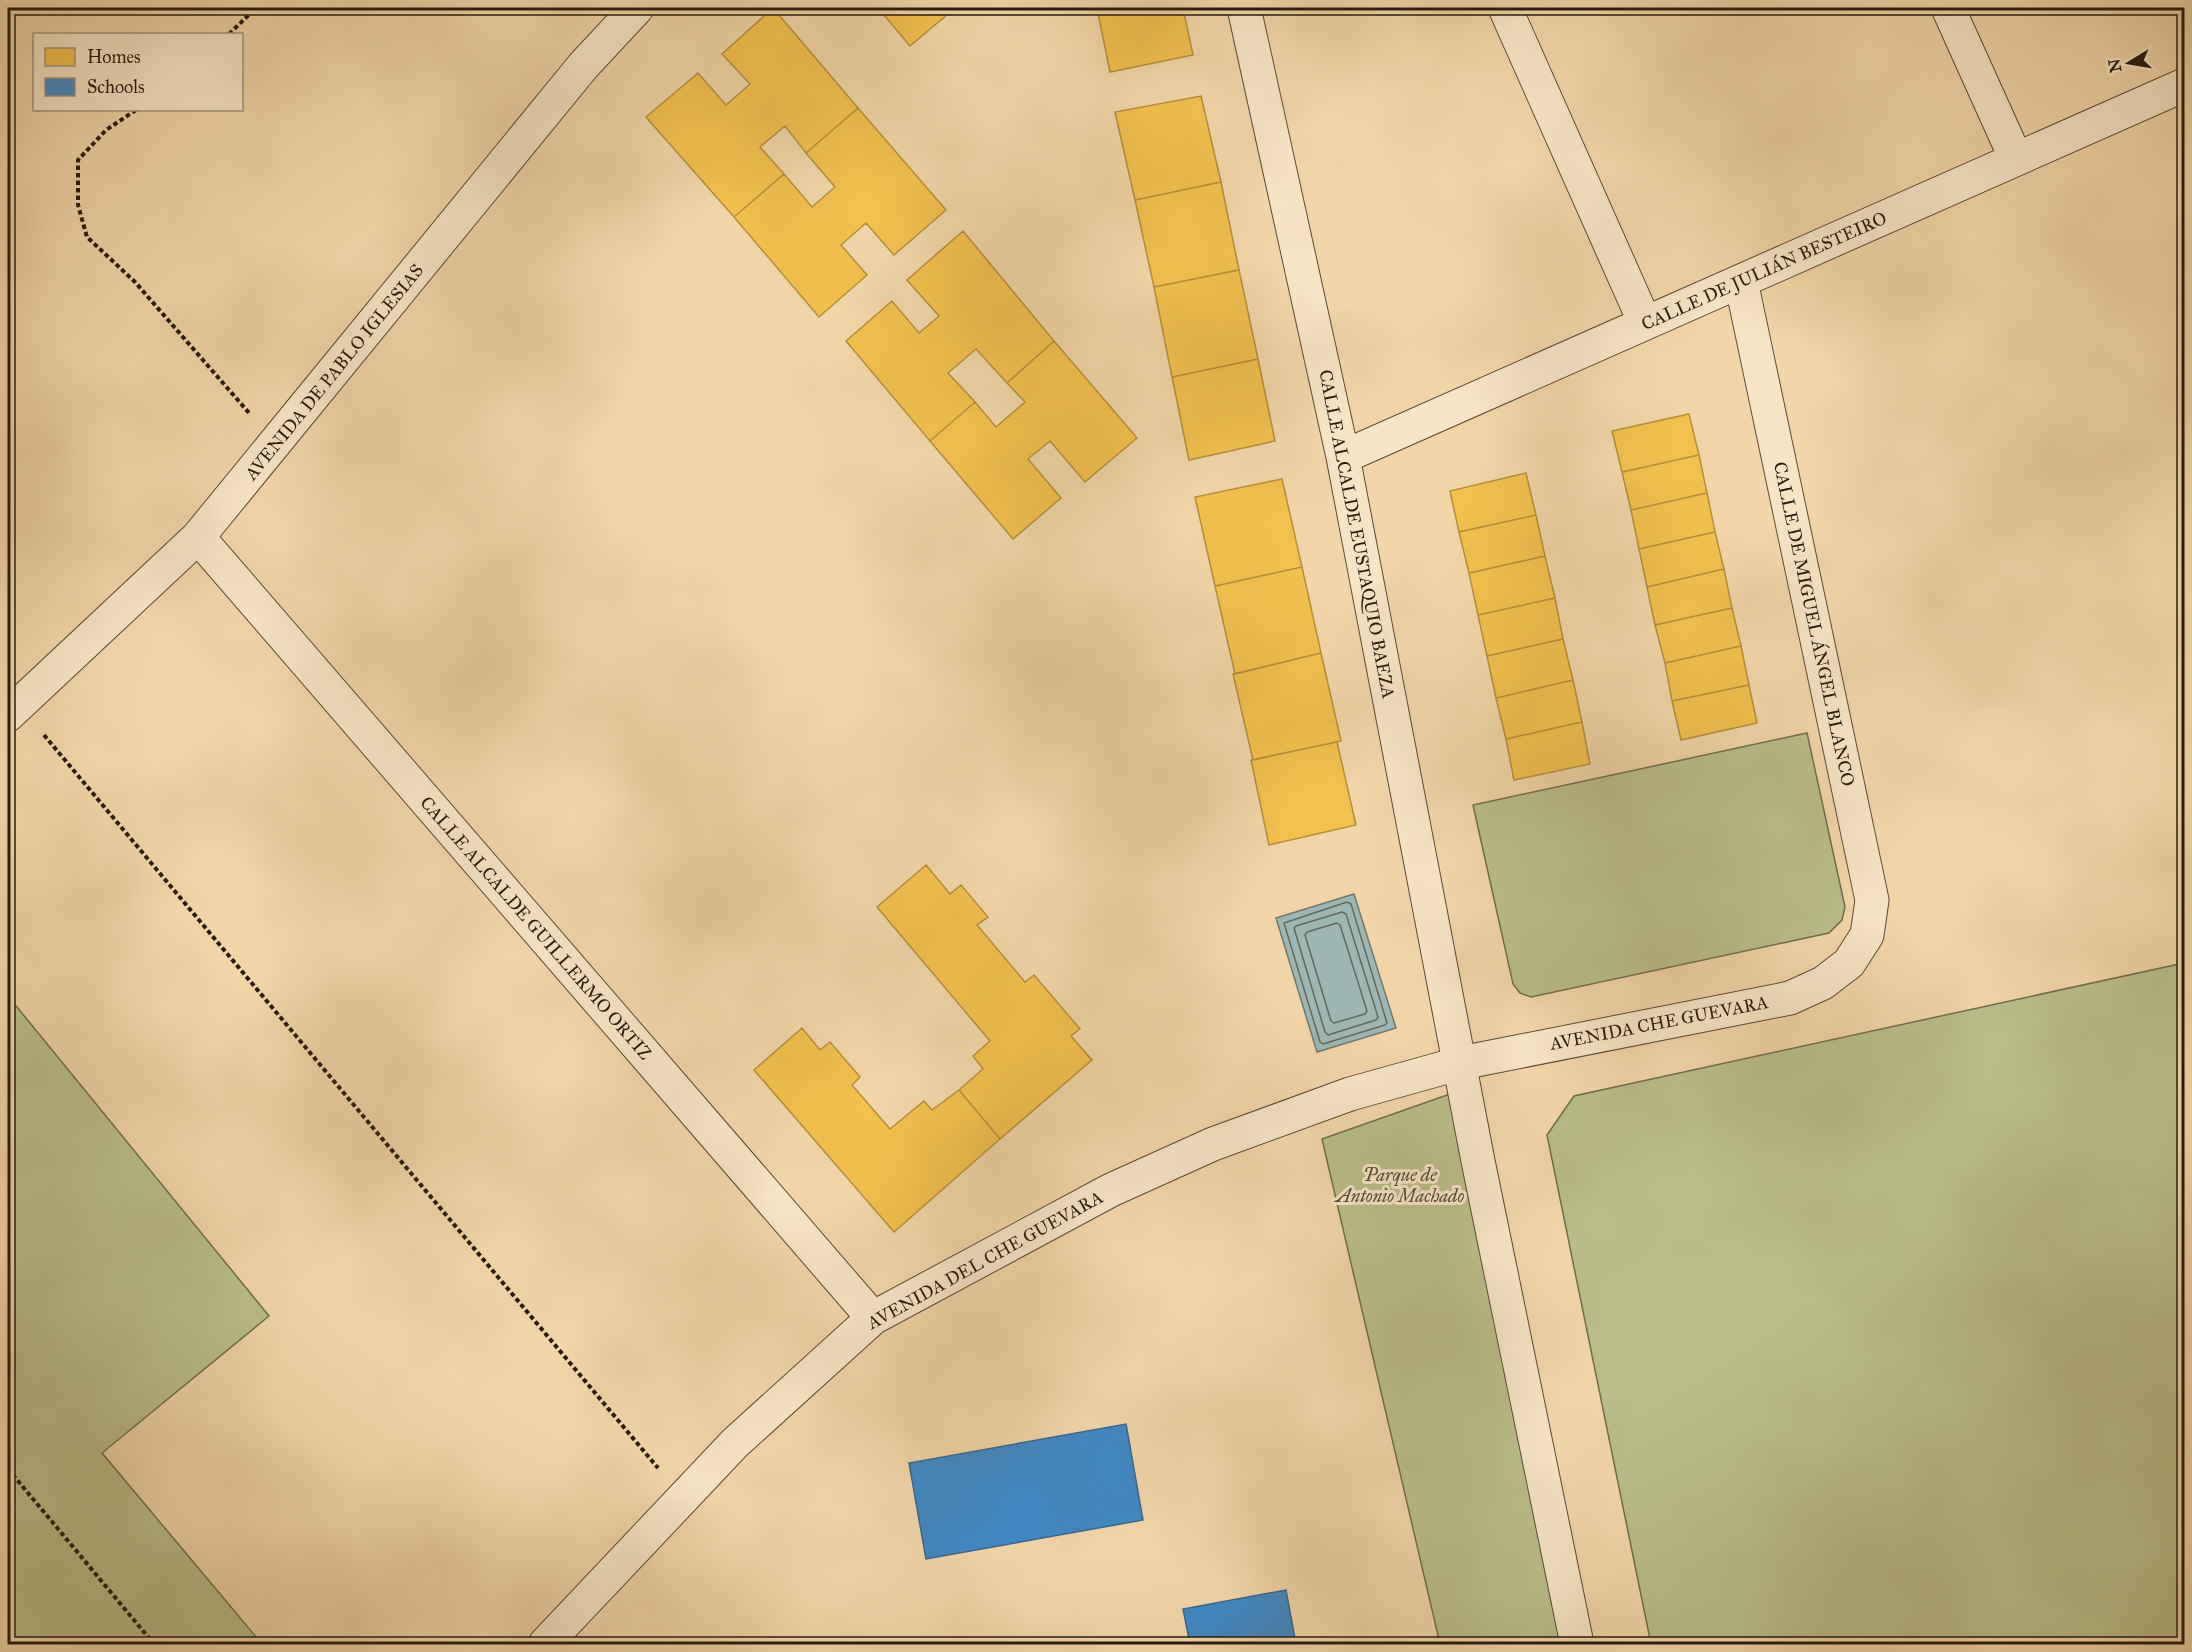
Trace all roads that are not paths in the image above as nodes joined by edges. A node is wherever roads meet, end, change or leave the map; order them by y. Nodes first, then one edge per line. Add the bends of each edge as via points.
1 (637, 8) edge
2 (1244, 8) edge
3 (1505, 8) edge
4 (1948, 8) edge
5 (2184, 85) edge
6 (2016, 159) junction
7 (1741, 281) junction
8 (1645, 323) junction
9 (1343, 457) junction
10 (198, 537) junction
11 (13, 710) edge
12 (1850, 963) joint
13 (1461, 1063) junction
14 (873, 1318) junction
15 (545, 1644) edge
16 (1577, 1644) edge

1 - 10 street, AVENIDA DE PABLO IGLESIAS via 583,66
2 - 9 street, CALLE ALCALDE EUSTAQUIO BAEZA
3 - 8 street
4 - 6 street
5 - 6 street, CALLE DE JULIÁN BESTEIRO
6 - 7 street, CALLE DE JULIÁN BESTEIRO
7 - 8 street, CALLE DE JULIÁN BESTEIRO
7 - 12 street, CALLE DE MIGUEL ÁNGEL BLANCO via 1872,900 1867,935
8 - 9 street, CALLE DE JULIÁN BESTEIRO
9 - 13 street, CALLE ALCALDE EUSTAQUIO BAEZA
10 - 11 street, AVENIDA DE PABLO IGLESIAS
10 - 14 street, CALLE ALCALDE GUILLERMO ORTIZ
12 - 13 street, AVENIDA CHE GUEVARA via 1823,983 1790,998
13 - 14 street, AVENIDA DEL CHE GUEVARA via 1350,1094 1213,1144 1112,1190
13 - 16 street, CALLE ALCALDE EUSTAQUIO BAEZA
14 - 15 street, AVENIDA DEL CHE GUEVARA via 735,1443

